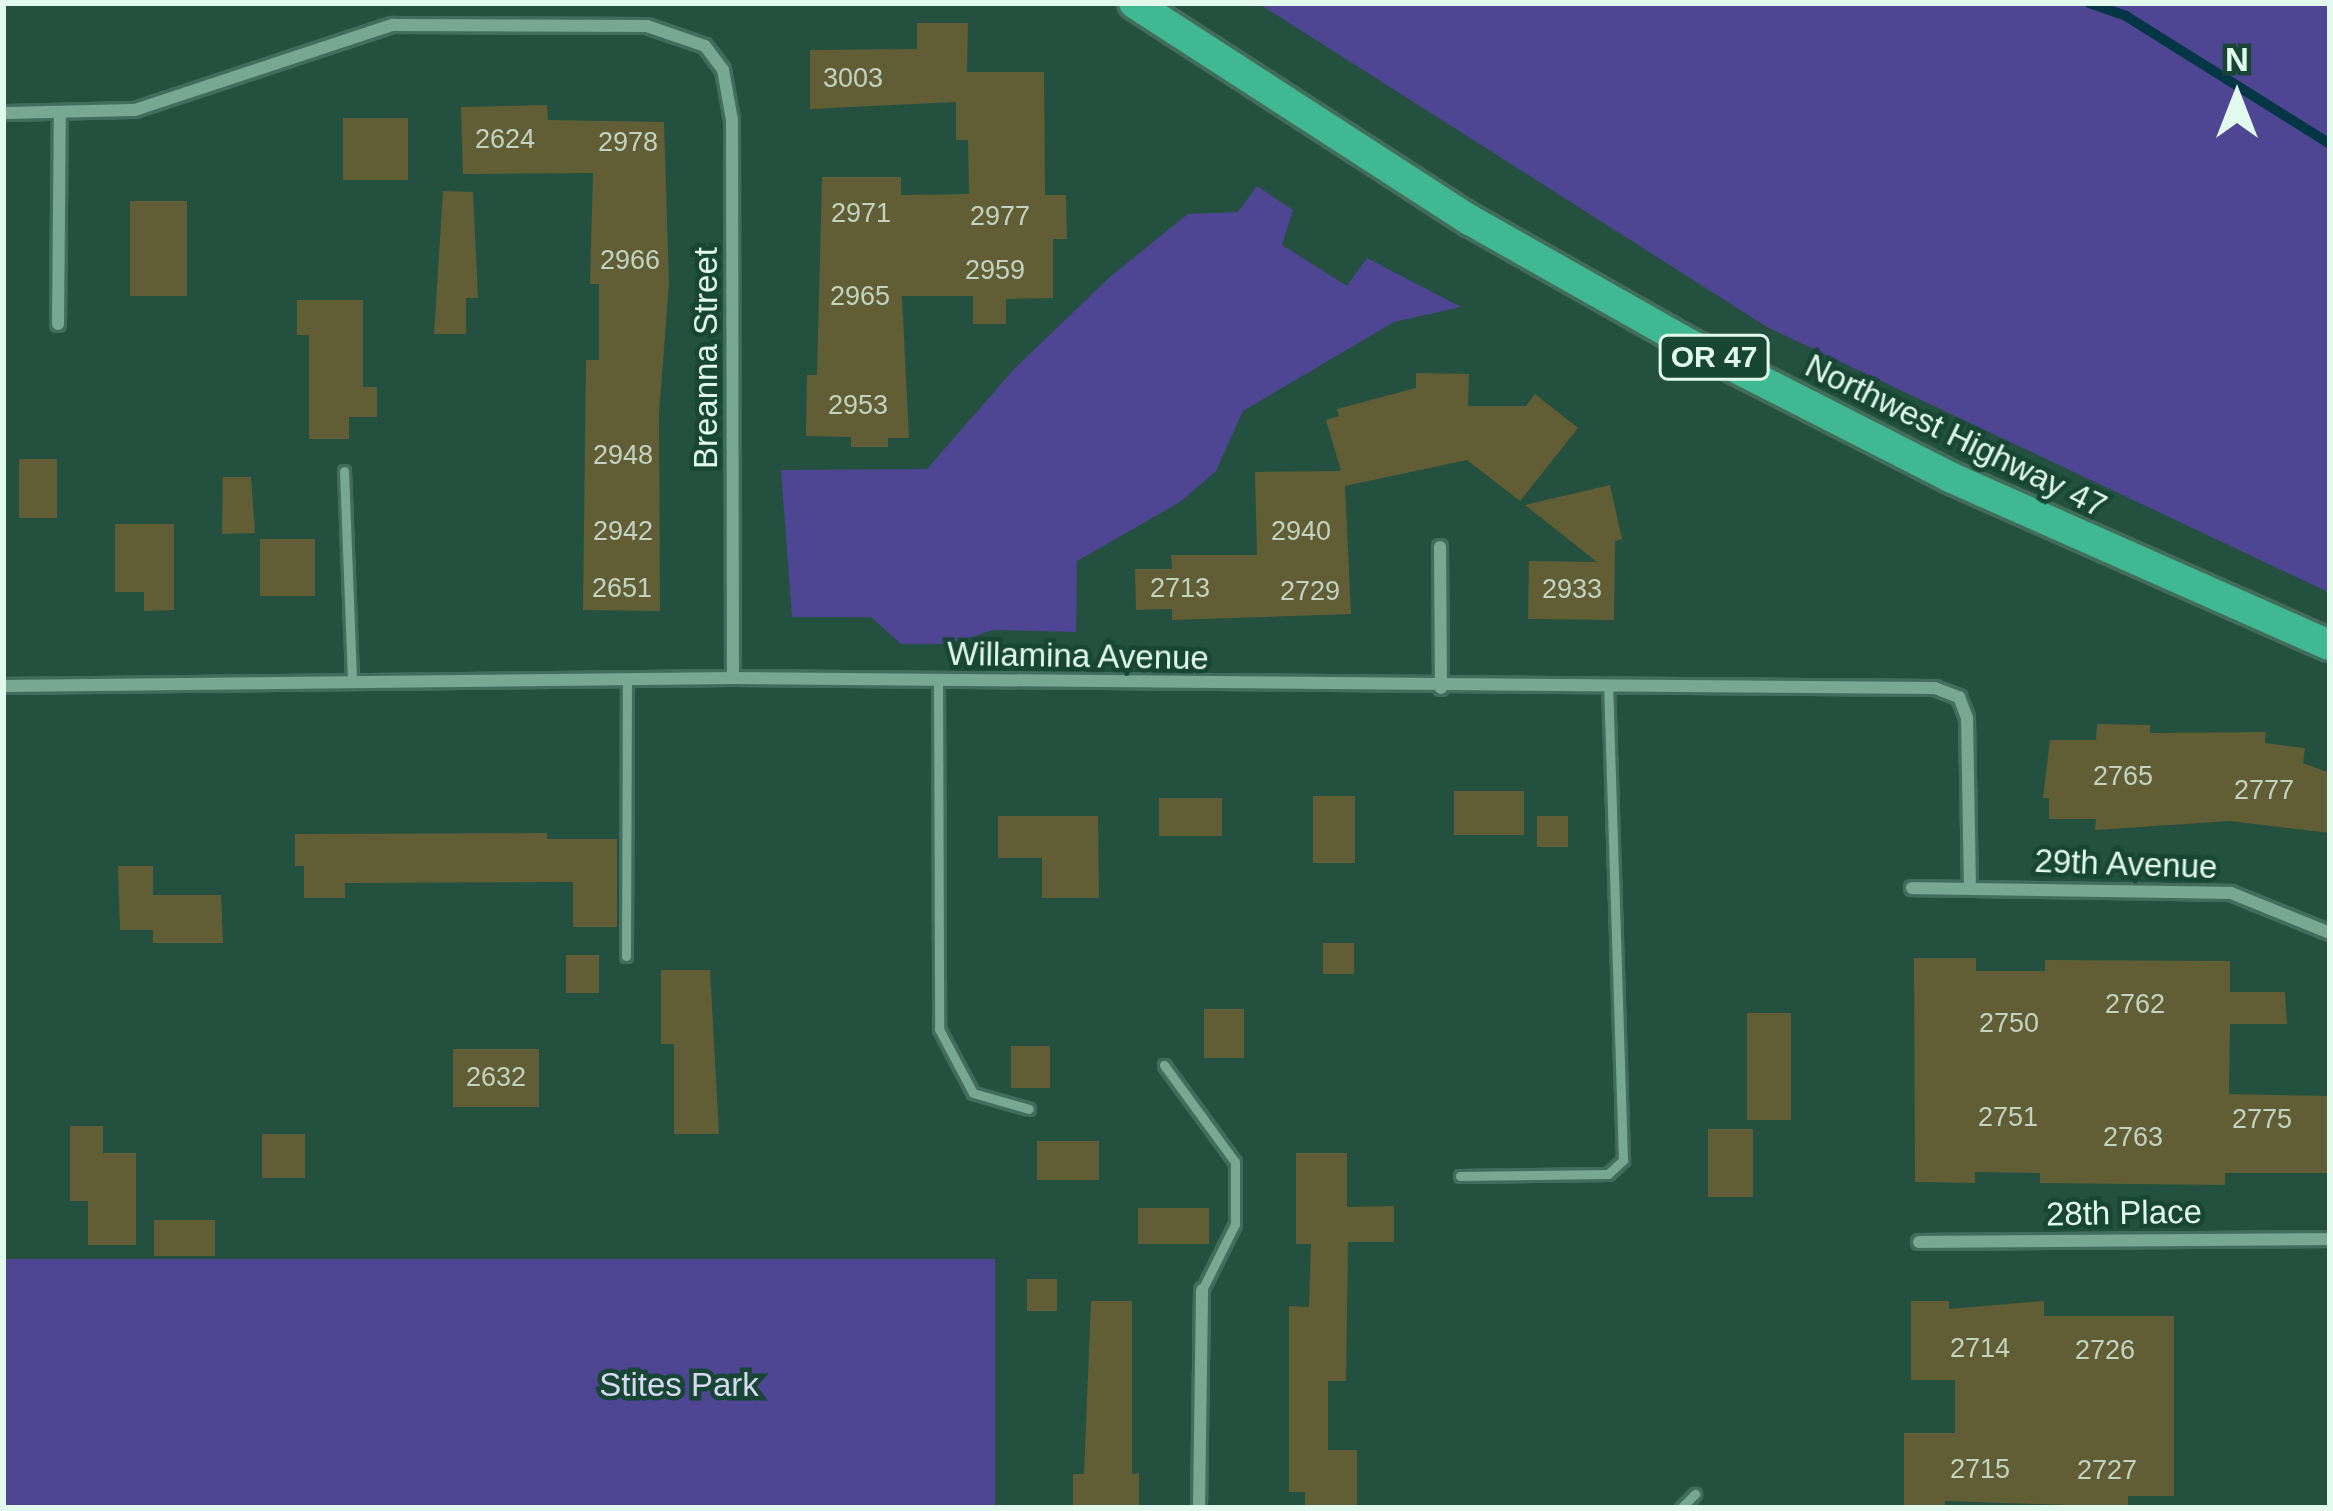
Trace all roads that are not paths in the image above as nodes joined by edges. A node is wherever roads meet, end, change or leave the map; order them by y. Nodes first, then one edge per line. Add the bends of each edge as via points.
1 (1135, 3) edge
2 (3, 113) edge
3 (60, 114) junction
4 (58, 324) dead end
5 (344, 471) dead end
6 (1440, 547) dead end
7 (2330, 645) edge
8 (627, 678) junction
9 (733, 678) junction
10 (352, 681) junction
11 (938, 681) junction
12 (3, 686) edge
13 (1608, 687) junction
14 (1441, 688) junction
15 (1970, 887) junction
16 (1912, 888) dead end
17 (2330, 933) edge
18 (626, 956) dead end
19 (1163, 1065) dead end
20 (1029, 1108) dead end
21 (1460, 1176) dead end
22 (2330, 1239) edge
23 (1919, 1242) dead end
24 (1202, 1290) joint
25 (1695, 1494) dead end
26 (1199, 1508) edge
27 (1681, 1508) edge

1 - 7 main road, Northwest Highway 47 / OR 47 via 1470,220 1690,345 1950,477
2 - 3 street
3 - 4 street
3 - 9 street, Breanna Street via 135,110 392,25 647,26 705,46 723,70 733,120
5 - 10 lane
6 - 14 street
8 - 9 street, Willamina Avenue
8 - 10 street, Willamina Avenue
8 - 18 lane
9 - 11 street, Willamina Avenue
10 - 12 street, Willamina Avenue
11 - 14 street, Willamina Avenue
11 - 20 lane via 939,1029 973,1093
13 - 14 street, Willamina Avenue
13 - 15 street, Willamina Avenue via 1935,688 1959,697 1970,750
13 - 21 lane via 1623,1160 1608,1174
15 - 16 street, 29th Avenue
15 - 17 street, 29th Avenue via 2231,893
19 - 24 lane via 1235,1162 1235,1224
22 - 23 street, 28th Place
24 - 26 street
25 - 27 lane

